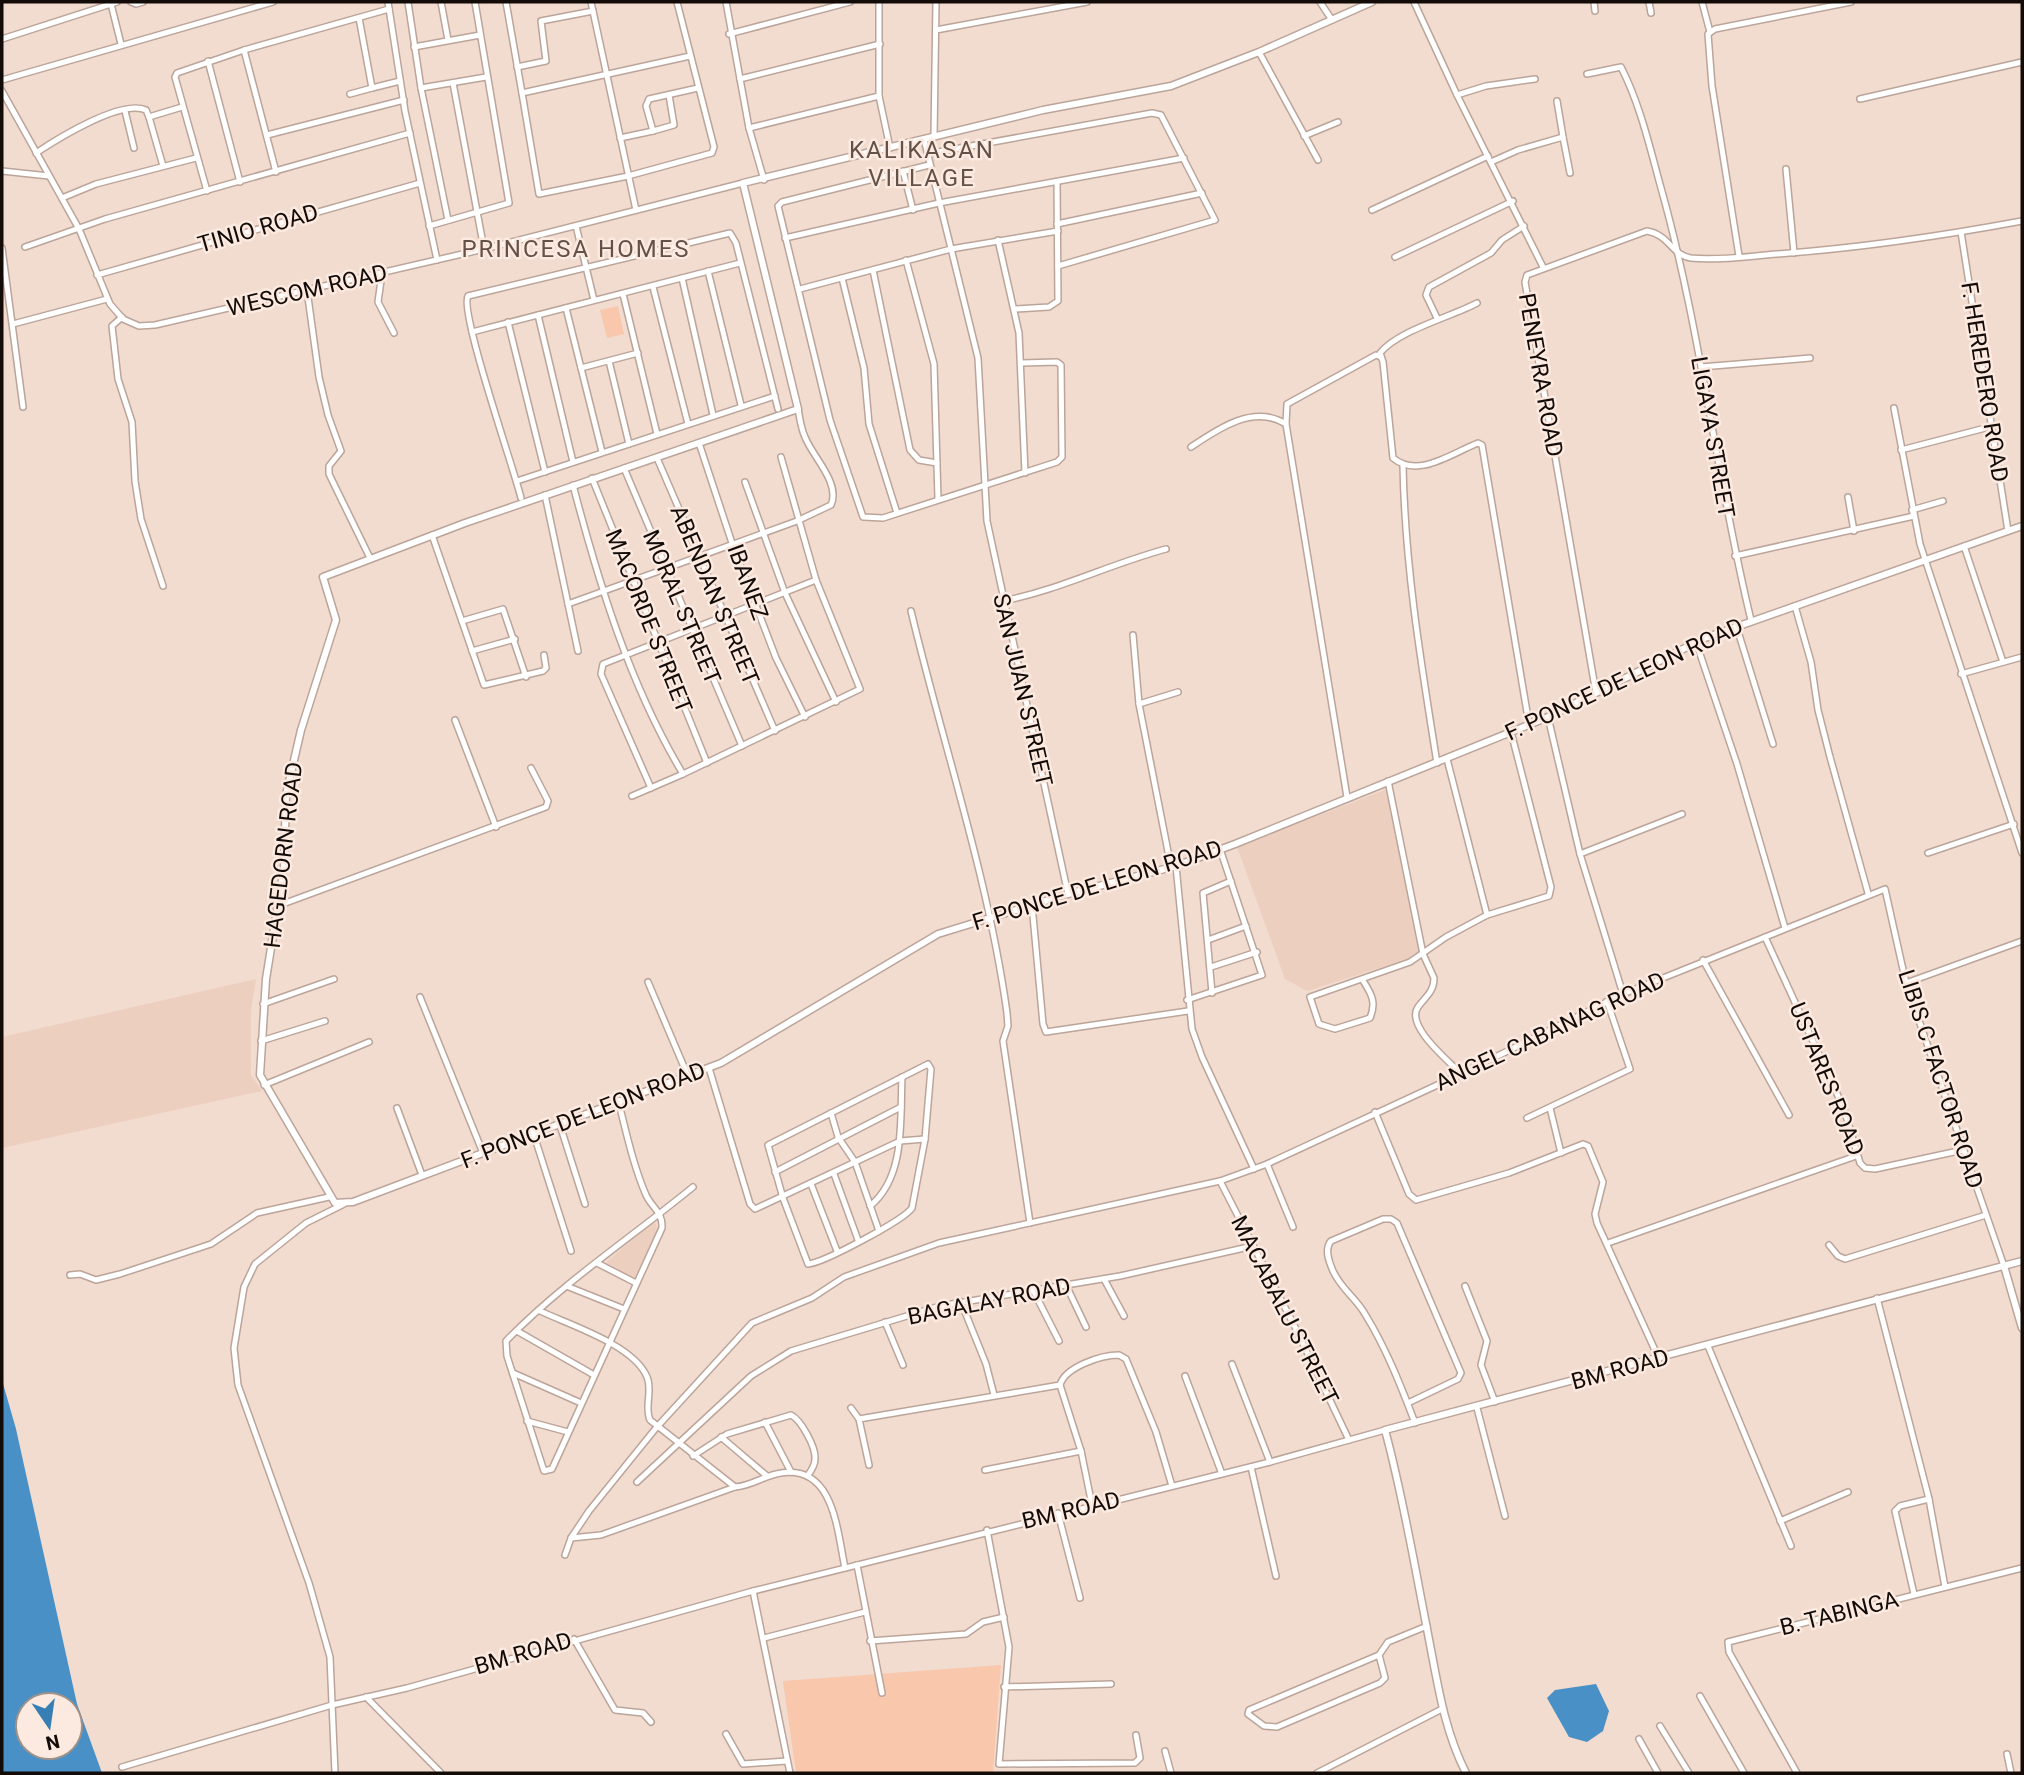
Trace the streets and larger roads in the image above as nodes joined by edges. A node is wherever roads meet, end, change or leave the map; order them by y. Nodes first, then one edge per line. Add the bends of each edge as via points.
1 (131, 2) edge
2 (143, 2) edge
3 (273, 2) edge
4 (388, 2) edge
5 (408, 2) edge
6 (441, 2) edge
7 (474, 2) edge
8 (506, 2) edge
9 (591, 2) edge
10 (677, 2) edge
11 (726, 2) edge
12 (850, 2) edge
13 (879, 2) edge
14 (936, 2) edge
15 (1087, 2) edge
16 (1320, 2) edge
17 (1372, 2) edge
18 (1414, 2) edge
19 (1594, 2) edge
20 (1648, 2) edge
21 (1702, 2) edge
22 (1851, 2) edge
23 (114, 3) edge
24 (389, 9) junction
25 (593, 11) junction
26 (1595, 11) dead end
27 (1651, 13) dead end
28 (359, 18) junction
29 (1332, 20) junction
30 (936, 30) junction
31 (1710, 32) junction
32 (729, 34) junction
33 (480, 35) junction
34 (2, 39) edge
35 (448, 40) junction
36 (121, 44) junction
37 (880, 44) junction
38 (414, 47) junction
39 (244, 50) junction
40 (1259, 52) junction
41 (690, 56) junction
42 (208, 61) junction
43 (2022, 62) edge
44 (517, 67) junction
45 (1587, 74) dead end
46 (606, 76) junction
47 (486, 77) junction
48 (740, 79) junction
49 (1535, 79) dead end
50 (2, 80) edge
51 (400, 81) junction
52 (453, 83) junction
53 (372, 88) junction
54 (421, 88) junction
55 (698, 88) junction
56 (2, 91) edge
57 (522, 93) junction
58 (350, 94) dead end
59 (669, 94) junction
60 (1457, 95) junction
61 (879, 96) junction
62 (4, 98) edge
63 (1860, 99) dead end
64 (404, 100) junction
65 (1557, 102) dead end
66 (182, 107) junction
67 (125, 111) junction
68 (149, 117) junction
69 (1338, 122) dead end
70 (749, 128) junction
71 (653, 131) junction
72 (410, 133) junction
73 (267, 135) junction
74 (1304, 136) junction
75 (934, 137) junction
76 (1563, 137) junction
77 (620, 138) junction
78 (924, 139) junction
79 (134, 148) dead end
80 (890, 148) junction
81 (36, 153) junction
82 (927, 154) junction
83 (196, 158) junction
84 (1184, 158) junction
85 (1490, 159) junction
86 (1318, 160) dead end
87 (929, 165) junction
88 (163, 166) junction
89 (1786, 169) dead end
90 (2, 171) edge
91 (903, 171) junction
92 (276, 172) junction
93 (1570, 173) dead end
94 (49, 176) junction
95 (628, 176) junction
96 (764, 180) junction
97 (240, 182) junction
98 (1056, 182) junction
99 (420, 183) junction
100 (743, 183) junction
101 (207, 191) junction
102 (1202, 193) junction
103 (62, 198) junction
104 (1513, 201) junction
105 (939, 203) junction
106 (1372, 209) dead end
107 (636, 210) junction
108 (913, 210) junction
109 (478, 211) junction
110 (448, 220) junction
111 (2022, 221) edge
112 (429, 226) junction
113 (576, 226) junction
114 (1524, 226) junction
115 (1058, 227) junction
116 (79, 229) junction
117 (1961, 232) junction
118 (785, 238) junction
119 (998, 240) junction
120 (25, 247) dead end
121 (2, 248) edge
122 (484, 249) junction
123 (951, 249) junction
124 (1794, 253) junction
125 (1679, 254) junction
126 (1395, 257) dead end
127 (1739, 257) junction
128 (438, 260) junction
129 (906, 260) junction
130 (740, 263) junction
131 (1059, 266) junction
132 (586, 267) junction
133 (1543, 267) junction
134 (873, 270) junction
135 (708, 271) junction
136 (382, 273) junction
137 (97, 275) junction
138 (682, 278) junction
139 (842, 278) junction
140 (653, 287) junction
141 (800, 289) junction
142 (307, 290) junction
143 (623, 294) junction
144 (107, 299) junction
145 (594, 300) junction
146 (1477, 303) dead end
147 (566, 308) junction
148 (1014, 309) junction
149 (538, 315) junction
150 (122, 317) junction
151 (1437, 318) junction
152 (508, 322) junction
153 (13, 324) junction
154 (472, 332) junction
155 (394, 333) dead end
156 (638, 354) junction
157 (1381, 357) junction
158 (1810, 358) dead end
159 (610, 360) junction
160 (1022, 363) junction
161 (580, 368) junction
162 (1701, 368) junction
163 (775, 396) junction
164 (741, 405) junction
165 (23, 407) dead end
166 (1894, 408) dead end
167 (778, 409) dead end
168 (798, 409) junction
169 (713, 415) junction
170 (688, 424) junction
171 (1286, 424) junction
172 (1993, 426) junction
173 (657, 435) junction
174 (699, 443) junction
175 (629, 444) junction
176 (1191, 447) dead end
177 (1901, 450) junction
178 (602, 452) junction
179 (781, 457) dead end
180 (657, 458) junction
181 (573, 462) junction
182 (937, 463) junction
183 (1403, 466) junction
184 (624, 468) junction
185 (545, 471) junction
186 (1025, 473) junction
187 (593, 478) junction
188 (517, 481) junction
189 (745, 482) dead end
190 (573, 485) junction
191 (983, 485) junction
192 (545, 495) junction
193 (1848, 497) dead end
194 (521, 498) dead end
195 (938, 499) junction
196 (1943, 501) dead end
197 (897, 513) junction
198 (1913, 513) junction
199 (797, 521) junction
200 (2022, 526) edge
201 (1854, 531) junction
202 (2008, 531) junction
203 (764, 532) junction
204 (432, 535) junction
205 (732, 543) junction
206 (1964, 545) junction
207 (1166, 548) dead end
208 (698, 556) junction
209 (1735, 556) junction
210 (370, 558) junction
211 (1925, 559) junction
212 (666, 570) junction
213 (816, 580) junction
214 (633, 581) junction
215 (163, 586) dead end
216 (603, 593) junction
217 (785, 593) junction
218 (1003, 601) junction
219 (755, 603) junction
220 (568, 604) junction
221 (1795, 606) junction
222 (911, 611) dead end
223 (724, 616) junction
224 (1751, 620) junction
225 (462, 621) junction
226 (1736, 625) junction
227 (690, 629) junction
228 (1133, 635) dead end
229 (515, 639) junction
230 (658, 642) junction
231 (1696, 642) junction
232 (578, 651) dead end
233 (472, 652) junction
234 (628, 654) junction
235 (544, 655) dead end
236 (2022, 657) edge
237 (2003, 662) junction
238 (1961, 674) junction
239 (526, 677) junction
240 (1178, 692) dead end
241 (1596, 694) junction
242 (836, 702) junction
243 (1139, 704) junction
244 (805, 717) junction
245 (1548, 717) junction
246 (455, 720) dead end
247 (1529, 724) junction
248 (775, 731) junction
249 (1511, 732) junction
250 (1773, 744) dead end
251 (742, 746) junction
252 (1447, 759) junction
253 (707, 763) junction
254 (1437, 763) junction
255 (531, 768) dead end
256 (683, 774) junction
257 (1388, 781) junction
258 (652, 788) junction
259 (632, 796) dead end
260 (1347, 797) junction
261 (1682, 814) dead end
262 (2014, 824) junction
263 (496, 827) junction
264 (1220, 849) junction
265 (1928, 853) dead end
266 (2022, 853) edge
267 (1580, 854) junction
268 (1173, 867) junction
269 (1231, 881) junction
270 (1885, 889) joint
271 (1868, 893) junction
272 (1068, 894) junction
273 (280, 905) junction
274 (1032, 905) junction
275 (991, 915) junction
276 (1487, 915) junction
277 (1247, 926) junction
278 (1785, 928) junction
279 (1765, 937) junction
280 (1208, 940) junction
281 (2022, 941) edge
282 (1257, 952) junction
283 (1423, 954) junction
284 (1703, 960) junction
285 (1211, 967) junction
286 (334, 979) dead end
287 (1362, 979) junction
288 (648, 982) dead end
289 (1906, 983) junction
290 (1212, 993) junction
291 (1623, 994) junction
292 (420, 997) dead end
293 (1187, 1000) junction
294 (1607, 1001) junction
295 (263, 1004) junction
296 (1188, 1011) junction
297 (325, 1021) dead end
298 (261, 1041) junction
299 (369, 1042) dead end
300 (709, 1068) junction
301 (687, 1074) junction
302 (1461, 1074) junction
303 (902, 1077) junction
304 (264, 1085) junction
305 (618, 1100) junction
306 (901, 1107) junction
307 (397, 1108) dead end
308 (1550, 1108) junction
309 (1375, 1112) junction
310 (831, 1114) junction
311 (1789, 1115) dead end
312 (1527, 1118) dead end
313 (559, 1122) junction
314 (533, 1132) junction
315 (838, 1137) junction
316 (925, 1139) junction
317 (900, 1141) junction
318 (1962, 1150) junction
319 (483, 1153) junction
320 (1561, 1153) junction
321 (1856, 1156) junction
322 (855, 1163) junction
323 (1267, 1164) junction
324 (1255, 1169) junction
325 (775, 1172) junction
326 (835, 1174) junction
327 (422, 1175) junction
328 (1220, 1181) junction
329 (811, 1184) junction
330 (694, 1187) dead end
331 (329, 1197) junction
332 (783, 1198) junction
333 (342, 1204) junction
334 (585, 1204) dead end
335 (870, 1206) junction
336 (661, 1214) junction
337 (1986, 1215) junction
338 (1030, 1223) junction
339 (1293, 1227) dead end
340 (878, 1231) junction
341 (859, 1240) junction
342 (1608, 1243) junction
343 (1829, 1245) dead end
344 (1253, 1246) junction
345 (571, 1251) dead end
346 (837, 1251) junction
347 (2022, 1261) edge
348 (597, 1264) junction
349 (2004, 1266) junction
350 (70, 1275) dead end
351 (1104, 1279) junction
352 (636, 1283) junction
353 (1066, 1285) junction
354 (1465, 1286) dead end
355 (569, 1287) junction
356 (1033, 1290) junction
357 (1877, 1298) junction
358 (961, 1302) junction
359 (624, 1309) junction
360 (540, 1311) junction
361 (1124, 1316) dead end
362 (885, 1322) junction
363 (1086, 1326) dead end
364 (2022, 1328) edge
365 (517, 1331) junction
366 (1059, 1341) dead end
367 (610, 1343) junction
368 (1709, 1346) junction
369 (1659, 1359) junction
370 (1232, 1364) dead end
371 (903, 1365) dead end
372 (513, 1373) junction
373 (594, 1375) junction
374 (1185, 1376) dead end
375 (1060, 1385) junction
376 (994, 1395) junction
377 (1495, 1402) junction
378 (581, 1403) junction
379 (1408, 1403) junction
380 (851, 1408) dead end
381 (1477, 1408) junction
382 (859, 1419) junction
383 (527, 1421) junction
384 (765, 1422) junction
385 (1415, 1423) junction
386 (656, 1428) junction
387 (1385, 1430) junction
388 (568, 1432) junction
389 (721, 1437) junction
390 (1349, 1440) junction
391 (676, 1444) junction
392 (1081, 1451) junction
393 (693, 1456) junction
394 (1270, 1462) junction
395 (869, 1465) dead end
396 (1251, 1467) junction
397 (985, 1470) dead end
398 (791, 1472) junction
399 (1222, 1474) junction
400 (808, 1475) junction
401 (767, 1476) junction
402 (637, 1482) dead end
403 (1172, 1486) junction
404 (735, 1487) junction
405 (1848, 1492) dead end
406 (1929, 1499) junction
407 (1092, 1505) junction
408 (1058, 1513) junction
409 (1505, 1516) dead end
410 (1780, 1521) junction
411 (987, 1530) junction
412 (571, 1538) junction
413 (1791, 1546) dead end
414 (565, 1555) dead end
415 (857, 1564) junction
416 (845, 1568) junction
417 (2022, 1568) edge
418 (1276, 1576) dead end
419 (1945, 1587) junction
420 (753, 1591) junction
421 (1914, 1594) junction
422 (1080, 1598) dead end
423 (865, 1612) junction
424 (1004, 1617) junction
425 (1427, 1626) junction
426 (574, 1639) junction
427 (764, 1639) junction
428 (870, 1641) junction
429 (1378, 1655) junction
430 (1111, 1684) dead end
431 (1004, 1687) junction
432 (882, 1693) dead end
433 (1700, 1696) dead end
434 (366, 1697) junction
435 (332, 1705) junction
436 (1442, 1709) junction
437 (651, 1722) dead end
438 (1660, 1726) dead end
439 (726, 1734) dead end
440 (1136, 1735) dead end
441 (1639, 1739) dead end
442 (1166, 1751) dead end
443 (2007, 1754) dead end
444 (787, 1761) junction
445 (122, 1767) dead end
446 (335, 1773) edge
447 (441, 1773) edge
448 (790, 1773) edge
449 (1171, 1773) edge
450 (1317, 1773) edge
451 (1466, 1773) edge
452 (1658, 1773) edge
453 (1689, 1773) edge
454 (1744, 1773) edge
455 (1797, 1773) edge
456 (2011, 1773) edge

1 - 2 street
3 - 36 street
4 - 24 street
5 - 38 street
6 - 35 street
7 - 33 street
8 - 44 street
9 - 25 street
10 - 41 street
11 - 32 street
12 - 32 street
13 - 37 street
14 - 30 street
15 - 30 street
16 - 29 street
17 - 29 street
18 - 60 street
19 - 26 street
20 - 27 street
21 - 31 street
22 - 31 street
23 - 34 street
23 - 36 street
24 - 28 street
24 - 51 street
25 - 44 street via 541,21 546,61
25 - 46 street
28 - 39 street
28 - 53 street
29 - 40 street
30 - 75 street
31 - 127 street via 1706,38
32 - 48 street
33 - 35 street
33 - 47 street
35 - 38 street
36 - 50 street
37 - 48 street
37 - 61 street
38 - 54 street
39 - 42 street
39 - 73 street
40 - 74 street
40 - 75 street via 1157,90 1067,105
41 - 46 street
41 - 55 street
42 - 66 street via 176,74
42 - 97 street
43 - 63 street
44 - 57 street
45 - 125 street, LIGAYA STREET via 1621,67 1653,157
46 - 57 street
46 - 77 street
47 - 52 street
47 - 109 street via 509,203
48 - 70 street
49 - 60 street
51 - 53 street
51 - 64 street
52 - 54 street
52 - 109 street
53 - 58 street
54 - 110 street
55 - 59 street
55 - 95 street via 712,153
56 - 62 street
57 - 95 street via 540,195
59 - 71 street via 674,125
59 - 71 street via 646,102
60 - 85 street
61 - 70 street
61 - 80 street
62 - 81 street
64 - 72 street
64 - 73 street
65 - 76 street
66 - 68 street
66 - 83 street
67 - 68 street via 142,108
67 - 79 street
67 - 81 street via 87,122
68 - 88 street
69 - 74 street
70 - 96 street
71 - 77 street
72 - 92 street
72 - 99 street
73 - 92 street
74 - 86 street
75 - 78 street
76 - 85 street
76 - 93 street
77 - 95 street
78 - 80 street
78 - 82 street, SAN JUAN STREET
80 - 96 street
81 - 94 street
82 - 84 street via 1156,113
82 - 87 street, SAN JUAN STREET
83 - 88 street
83 - 101 street
84 - 98 street
84 - 102 street
85 - 104 street
85 - 106 street
87 - 91 street
87 - 105 street, SAN JUAN STREET
88 - 103 street
89 - 124 street
90 - 94 street
91 - 108 street
91 - 118 street via 782,202 778,209
92 - 97 street
94 - 103 street
95 - 107 street
96 - 100 street
97 - 101 street
98 - 105 street
98 - 115 street
99 - 112 street
99 - 137 street, TINIO ROAD
100 - 107 street, WESCOM ROAD
100 - 168 street
101 - 116 street
102 - 115 street
102 - 131 street via 1214,222
103 - 116 street
104 - 114 street
104 - 126 street
105 - 108 street
105 - 123 street, SAN JUAN STREET
107 - 113 street, WESCOM ROAD
108 - 118 street
109 - 110 street
109 - 122 street
110 - 112 street
111 - 117 street
112 - 128 street
113 - 122 street, WESCOM ROAD
113 - 132 street
114 - 133 street
114 - 151 street via 1491,253 1429,287 1426,295
115 - 119 street
115 - 131 street
116 - 120 street
116 - 137 street
117 - 124 street
117 - 172 street, F. HEREDERO ROAD
118 - 141 street
119 - 123 street
119 - 148 street
121 - 153 street
122 - 128 street, WESCOM ROAD
123 - 129 street
123 - 191 street, SAN JUAN STREET via 978,358
124 - 127 street
125 - 127 street
125 - 133 street, PENEYRA ROAD via 1663,235 1647,232
125 - 162 street, LIGAYA STREET
128 - 136 street, WESCOM ROAD
129 - 134 street
129 - 182 street via 934,364
130 - 132 street via 736,243 728,233
130 - 135 street
130 - 163 street
131 - 148 street via 1056,304
132 - 145 street
132 - 154 street via 468,296 465,302
133 - 241 street, PENEYRA ROAD via 1527,275 1525,282
134 - 139 street
134 - 182 street via 910,450 919,460
135 - 138 street
135 - 164 street
136 - 142 street, WESCOM ROAD
136 - 155 street via 378,302
137 - 144 street
138 - 140 street
138 - 169 street
139 - 141 street
139 - 197 street via 864,368 869,424
140 - 143 street
140 - 170 street
141 - 197 street via 830,420 859,513 872,520
142 - 150 street, WESCOM ROAD via 155,325 139,326
142 - 210 street via 319,377 341,451 329,466 329,474
143 - 145 street
143 - 156 street
144 - 150 street
144 - 153 street
145 - 147 street
146 - 151 street
147 - 149 street
147 - 161 street
148 - 160 street
149 - 152 street
149 - 181 street
150 - 215 street via 112,326 117,379 132,422 141,519
151 - 157 street via 1384,348
152 - 154 street
152 - 185 street
153 - 165 street
154 - 188 street
156 - 159 street
156 - 173 street
157 - 171 street via 1376,355 1287,404
157 - 183 street via 1393,458
158 - 162 street
159 - 161 street
159 - 175 street
160 - 186 street
160 - 186 street via 1061,365 1062,457 1057,463
161 - 178 street
162 - 209 street, LIGAYA STREET
163 - 164 street
163 - 167 street
164 - 169 street
166 - 177 street
168 - 174 street
168 - 199 street via 806,440 834,497 824,510
169 - 170 street
170 - 173 street
171 - 176 street via 1273,416 1248,417 1222,426
171 - 260 street
172 - 177 street
172 - 202 street, F. HEREDERO ROAD
173 - 175 street
174 - 180 street
174 - 205 street, IBANEZ
175 - 178 street
177 - 198 street
178 - 181 street
179 - 199 street
180 - 184 street
180 - 208 street, ABENDAN STREET
181 - 185 street
182 - 195 street
183 - 247 street via 1441,460 1482,445
183 - 254 street via 1411,604
184 - 187 street
184 - 212 street, MORAL STREET
185 - 188 street
186 - 191 street
187 - 190 street
187 - 214 street, MACORDE STREET
188 - 194 street
189 - 203 street
190 - 192 street
190 - 216 street
191 - 195 street
191 - 218 street, SAN JUAN STREET
192 - 204 street
192 - 220 street
193 - 201 street
195 - 197 street
196 - 198 street
198 - 201 street
198 - 211 street
199 - 203 street
199 - 213 street
200 - 202 street, F. PONCE DE LEON ROAD
201 - 209 street
202 - 206 street, F. PONCE DE LEON ROAD
203 - 205 street
203 - 217 street
204 - 210 street
204 - 225 street
205 - 208 street
205 - 219 street, IBANEZ
206 - 211 street, F. PONCE DE LEON ROAD
206 - 237 street
207 - 218 street via 1057,589
208 - 212 street
208 - 223 street, ABENDAN STREET
209 - 224 street, LIGAYA STREET
210 - 273 street, HAGEDORN ROAD via 325,574 323,581 336,620 288,782
211 - 221 street, F. PONCE DE LEON ROAD
211 - 238 street
212 - 214 street
212 - 227 street, MORAL STREET
213 - 217 street
213 - 242 street via 860,686
214 - 216 street
214 - 230 street, MACORDE STREET
216 - 220 street
216 - 234 street
217 - 219 street
217 - 242 street
218 - 272 street, SAN JUAN STREET
219 - 223 street
219 - 244 street, IBANEZ
220 - 232 street
221 - 224 street, F. PONCE DE LEON ROAD
221 - 271 street
222 - 275 street
223 - 227 street
223 - 248 street, ABENDAN STREET
224 - 226 street, F. PONCE DE LEON ROAD
225 - 229 street via 503,609
225 - 233 street
226 - 231 street, F. PONCE DE LEON ROAD
226 - 250 street
227 - 230 street
227 - 251 street, MORAL STREET
228 - 243 street
229 - 233 street
229 - 239 street
230 - 234 street
230 - 253 street, MACORDE STREET
231 - 241 street, F. PONCE DE LEON ROAD
231 - 278 street
233 - 239 street via 484,685
234 - 256 street via 651,714
234 - 258 street via 603,664 601,674
235 - 239 street via 545,670
236 - 237 street
237 - 238 street
238 - 262 street
240 - 243 street
241 - 245 street, F. PONCE DE LEON ROAD
242 - 244 street
243 - 268 street
244 - 248 street
245 - 247 street, F. PONCE DE LEON ROAD
245 - 267 street
246 - 263 street
247 - 249 street, F. PONCE DE LEON ROAD
248 - 251 street
249 - 252 street, F. PONCE DE LEON ROAD
249 - 276 street via 1551,893 1546,899
251 - 253 street
252 - 254 street, F. PONCE DE LEON ROAD
252 - 276 street
253 - 256 street
254 - 257 street, F. PONCE DE LEON ROAD
255 - 263 street via 547,805
256 - 258 street
257 - 260 street, F. PONCE DE LEON ROAD
257 - 283 street
258 - 259 street
260 - 264 street, F. PONCE DE LEON ROAD
261 - 267 street
262 - 265 street
262 - 266 street
263 - 273 street
264 - 268 street, F. PONCE DE LEON ROAD
264 - 269 street
267 - 291 street
268 - 272 street, F. PONCE DE LEON ROAD
268 - 293 street
269 - 277 street
269 - 280 street via 1203,893
270 - 271 street, ANGEL CABANAG ROAD
270 - 289 street, LIBIS C FACTOR ROAD
271 - 278 street, ANGEL CABANAG ROAD
272 - 274 street, F. PONCE DE LEON ROAD
273 - 295 street, HAGEDORN ROAD
274 - 275 street, F. PONCE DE LEON ROAD
274 - 296 street via 1046,1032
275 - 300 street, F. PONCE DE LEON ROAD via 927,939
275 - 338 street via 1007,1013 1003,1041
276 - 283 street
277 - 280 street
277 - 282 street
278 - 279 street, ANGEL CABANAG ROAD
279 - 284 street, ANGEL CABANAG ROAD
279 - 321 street, USTARES ROAD via 1844,1109
280 - 285 street
281 - 289 street
282 - 285 street
282 - 290 street via 1261,976
283 - 287 street
283 - 302 street via 1434,985 1418,1008 1419,1030
284 - 291 street, ANGEL CABANAG ROAD
284 - 311 street
285 - 290 street
286 - 295 street
287 - 287 street via 1375,1007 1370,1018 1335,1028 1319,1024 1310,996
288 - 301 street
289 - 318 street, LIBIS C FACTOR ROAD
290 - 293 street
291 - 294 street, ANGEL CABANAG ROAD
292 - 319 street
293 - 296 street
294 - 302 street, ANGEL CABANAG ROAD
294 - 308 street via 1630,1069
295 - 298 street, HAGEDORN ROAD
296 - 324 street via 1202,1057
297 - 298 street
298 - 304 street, HAGEDORN ROAD
299 - 304 street
300 - 301 street, F. PONCE DE LEON ROAD
300 - 332 street via 750,1205 761,1208
301 - 305 street, F. PONCE DE LEON ROAD
302 - 309 street, ANGEL CABANAG ROAD
303 - 306 street
303 - 310 street
303 - 316 street via 926,1064 931,1069
304 - 331 street, HAGEDORN ROAD
305 - 313 street, F. PONCE DE LEON ROAD
305 - 336 street via 646,1196
306 - 315 street
306 - 317 street
307 - 327 street
308 - 312 street
308 - 320 street
309 - 320 street via 1409,1194 1416,1200
309 - 323 street, ANGEL CABANAG ROAD
310 - 315 street
310 - 325 street via 768,1145
313 - 314 street, F. PONCE DE LEON ROAD
313 - 334 street
314 - 319 street, F. PONCE DE LEON ROAD
314 - 345 street
315 - 322 street
315 - 325 street
316 - 317 street
316 - 340 street via 912,1208
317 - 322 street
317 - 335 street via 887,1188
318 - 321 street, USTARES ROAD via 1869,1170
318 - 337 street, LIBIS C FACTOR ROAD
319 - 327 street, F. PONCE DE LEON ROAD
320 - 342 street via 1583,1144 1589,1147 1603,1182 1595,1218
321 - 342 street
322 - 326 street
322 - 335 street
323 - 324 street, ANGEL CABANAG ROAD
323 - 339 street
324 - 328 street, ANGEL CABANAG ROAD
325 - 332 street
326 - 329 street
326 - 341 street
327 - 333 street, F. PONCE DE LEON ROAD
328 - 338 street, ANGEL CABANAG ROAD
328 - 344 street, MACABALU STREET
329 - 332 street
329 - 346 street
330 - 336 street
331 - 333 street, HAGEDORN ROAD
331 - 350 street via 257,1213 211,1244 120,1274 96,1280
332 - 346 street via 808,1264
333 - 435 street via 306,1223 254,1265 244,1287 234,1348 238,1385 309,1583 330,1657
335 - 340 street
336 - 348 street
336 - 352 street via 661,1230
337 - 343 street via 1845,1259
337 - 349 street, LIBIS C FACTOR ROAD
338 - 386 street, ANGEL CABANAG ROAD via 909,1253 844,1277 812,1298 752,1323
340 - 341 street
341 - 346 street
342 - 369 street
344 - 351 street, BAGALAY ROAD
344 - 390 street, MACABALU STREET
347 - 349 street, BM ROAD
348 - 352 street
348 - 355 street
349 - 357 street, BM ROAD
349 - 364 street
351 - 353 street, BAGALAY ROAD
351 - 361 street
352 - 359 street
353 - 356 street, BAGALAY ROAD
353 - 363 street
354 - 377 street via 1487,1342 1480,1365
355 - 359 street
355 - 360 street
356 - 358 street, BAGALAY ROAD
356 - 366 street
357 - 368 street, BM ROAD
357 - 406 street
358 - 362 street, BAGALAY ROAD
358 - 376 street
359 - 367 street
360 - 365 street
360 - 367 street
362 - 371 street
362 - 391 street, BAGALAY ROAD via 778,1357
365 - 372 street via 505,1345
365 - 373 street
367 - 373 street
367 - 386 street via 647,1378 648,1417
368 - 369 street, BM ROAD
368 - 410 street
369 - 377 street, BM ROAD
370 - 394 street
372 - 378 street
372 - 383 street
373 - 378 street
374 - 399 street
375 - 376 street
375 - 392 street
375 - 403 street via 1072,1370 1123,1356 1156,1432
376 - 382 street
377 - 381 street, BM ROAD
378 - 388 street
379 - 379 street via 1458,1380 1461,1373 1397,1223 1383,1219 1331,1241 1327,1250 1342,1290 1363,1311
379 - 385 street
380 - 382 street
381 - 385 street, BM ROAD
381 - 409 street
382 - 395 street
383 - 388 street
383 - 388 street via 544,1471 552,1469
384 - 389 street
384 - 398 street
384 - 400 street via 791,1415 798,1419 815,1455
385 - 387 street, BM ROAD
386 - 391 street
386 - 412 street, ANGEL CABANAG ROAD
387 - 390 street, BM ROAD
387 - 425 street
389 - 393 street
389 - 401 street
390 - 394 street, BM ROAD
391 - 393 street
391 - 402 street, BAGALAY ROAD
392 - 397 street
392 - 407 street
393 - 404 street
394 - 396 street, BM ROAD
396 - 399 street, BM ROAD
396 - 418 street
398 - 400 street
398 - 401 street
399 - 403 street, BM ROAD
400 - 416 street via 829,1499
401 - 404 street
403 - 407 street, BM ROAD
404 - 412 street via 601,1535
405 - 410 street
406 - 419 street
406 - 421 street via 1895,1511
407 - 408 street, BM ROAD
408 - 411 street, BM ROAD
408 - 422 street
410 - 413 street
411 - 415 street, BM ROAD
411 - 424 street
412 - 414 street, ANGEL CABANAG ROAD
415 - 416 street, BM ROAD
415 - 423 street
416 - 420 street, BM ROAD
417 - 419 street, B. TABINGA
419 - 421 street, B. TABINGA
420 - 426 street, BM ROAD
420 - 427 street
421 - 455 street, B. TABINGA via 1730,1641 1729,1652
423 - 427 street
423 - 428 street
424 - 428 street via 983,1622 967,1634
424 - 431 street via 1009,1647
425 - 429 street via 1388,1642
425 - 436 street
426 - 434 street, BM ROAD
426 - 437 street via 615,1710 643,1713
427 - 444 street
428 - 432 street
429 - 429 street via 1249,1710 1248,1714 1264,1726 1277,1727 1380,1683 1385,1678
430 - 431 street
431 - 440 street via 1001,1765 1135,1763 1140,1758
433 - 454 street
434 - 435 street, BM ROAD
434 - 447 street
435 - 445 street, BM ROAD
435 - 446 street
436 - 450 street
436 - 451 street
438 - 453 street
439 - 444 street via 743,1764
441 - 452 street
442 - 449 street
443 - 456 street
444 - 448 street

